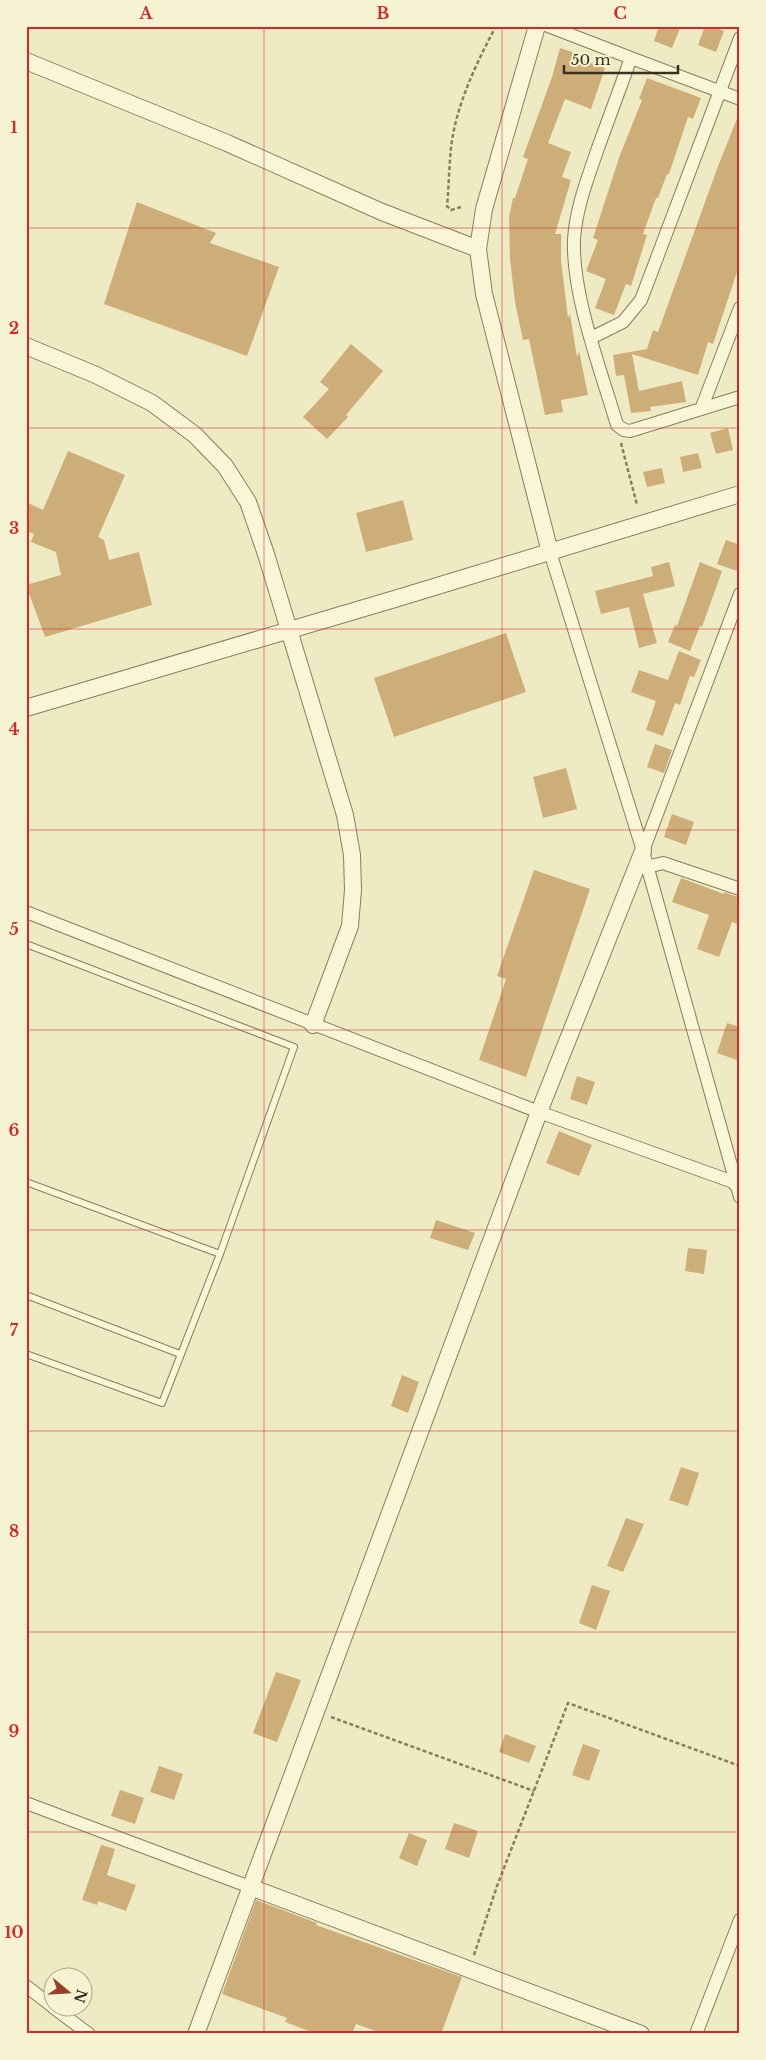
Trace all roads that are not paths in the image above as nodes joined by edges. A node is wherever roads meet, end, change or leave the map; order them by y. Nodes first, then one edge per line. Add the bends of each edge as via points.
1 (537, 26) edge
2 (548, 26) edge
3 (740, 38) edge
4 (631, 58) junction
5 (26, 60) edge
6 (719, 91) junction
7 (740, 99) edge
8 (478, 249) junction
9 (740, 308) edge
10 (591, 338) junction
11 (26, 346) edge
12 (740, 397) edge
13 (702, 407) junction
14 (740, 494) edge
15 (550, 552) junction
16 (740, 594) edge
17 (288, 630) junction
18 (26, 708) edge
19 (643, 851) junction
20 (647, 867) junction
21 (740, 889) edge
22 (26, 912) edge
23 (26, 944) edge
24 (313, 1025) junction
25 (539, 1112) junction
26 (26, 1182) edge
27 (738, 1188) edge
28 (220, 1254) junction
29 (26, 1295) edge
30 (26, 1354) edge
31 (180, 1354) junction
32 (26, 1804) edge
33 (250, 1887) junction
34 (740, 1920) edge
35 (26, 1986) edge
36 (42, 1998) edge
37 (68, 2018) edge
38 (89, 2034) edge
39 (196, 2034) edge
40 (640, 2034) edge
41 (696, 2034) edge

1 - 8 street via 484,209
2 - 4 street
3 - 6 street
4 - 6 street
4 - 10 street via 582,192 576,222 575,262
5 - 8 street via 227,143 382,212
6 - 7 street
6 - 10 street via 641,300 623,322
8 - 15 street via 484,294
9 - 13 street
10 - 13 street via 617,425 624,430 630,431
11 - 17 street via 152,403 195,435 225,466 248,502
12 - 13 street
14 - 15 street
15 - 17 street
15 - 19 street
16 - 19 street
17 - 18 street
17 - 24 street via 345,815 352,855 350,926
19 - 20 street
19 - 25 street
20 - 21 street via 664,862
20 - 27 street
22 - 24 street
23 - 28 lane via 294,1046
24 - 25 street
25 - 27 street
25 - 33 street
26 - 28 lane
28 - 31 lane
29 - 31 lane
30 - 31 lane via 162,1403
32 - 33 street
33 - 39 street
33 - 40 street
34 - 41 street
35 - 36 street
37 - 38 street

